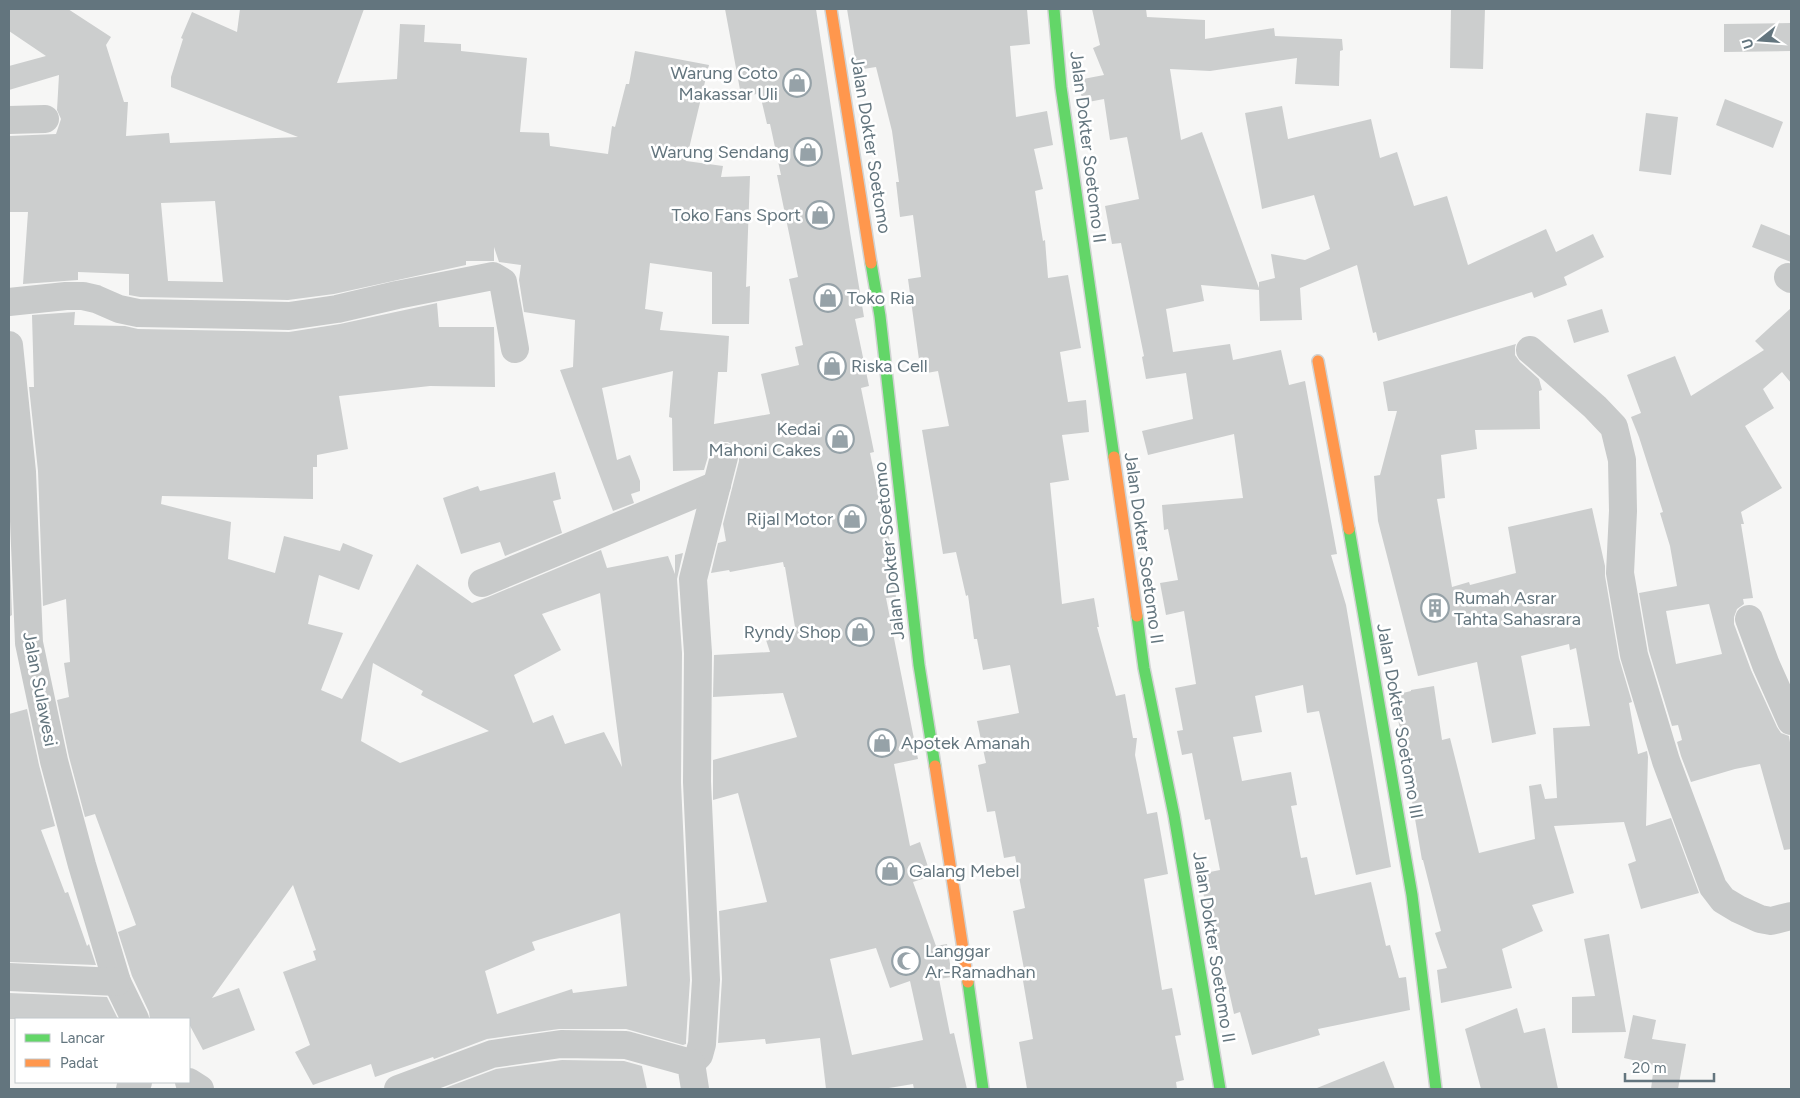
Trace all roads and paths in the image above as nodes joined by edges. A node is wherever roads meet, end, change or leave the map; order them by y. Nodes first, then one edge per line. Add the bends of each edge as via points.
1 (831, 9) edge
2 (1054, 9) edge
3 (9, 120) edge
4 (45, 120) dead end
5 (9, 302) edge
6 (9, 345) edge
7 (515, 349) dead end
8 (1530, 350) dead end
9 (1318, 361) dead end
10 (724, 457) dead end
11 (15, 469) edge
12 (717, 485) junction
13 (482, 582) dead end
14 (1749, 619) dead end
15 (1791, 719) edge
16 (1791, 916) edge
17 (9, 977) edge
18 (117, 982) junction
19 (135, 1018) edge
20 (693, 1076) edge
21 (398, 1089) edge
22 (983, 1089) edge
23 (1220, 1089) edge
24 (1436, 1089) edge

1 - 22 street, Jalan Dokter Soetomo via 880,316 920,665
2 - 23 street, Jalan Dokter Soetomo II via 1067,127 1144,668 1174,815
3 - 4 street
5 - 7 street via 84,296 138,313 289,316 493,276 502,282
6 - 11 street, Jalan Sulawesi
8 - 16 street via 1614,427 1622,460 1620,573 1634,656 1666,761 1713,887 1723,900 1760,919 1771,921
9 - 24 street, Jalan Dokter Soetomo III via 1410,886
10 - 12 street
11 - 18 street, Jalan Sulawesi via 28,643 54,761
12 - 13 street
12 - 20 street via 693,579 698,653 697,782 706,980 702,1044
14 - 15 street
17 - 18 street
18 - 19 street, Jalan Sulawesi
20 - 21 street via 626,1045 561,1044 492,1054

